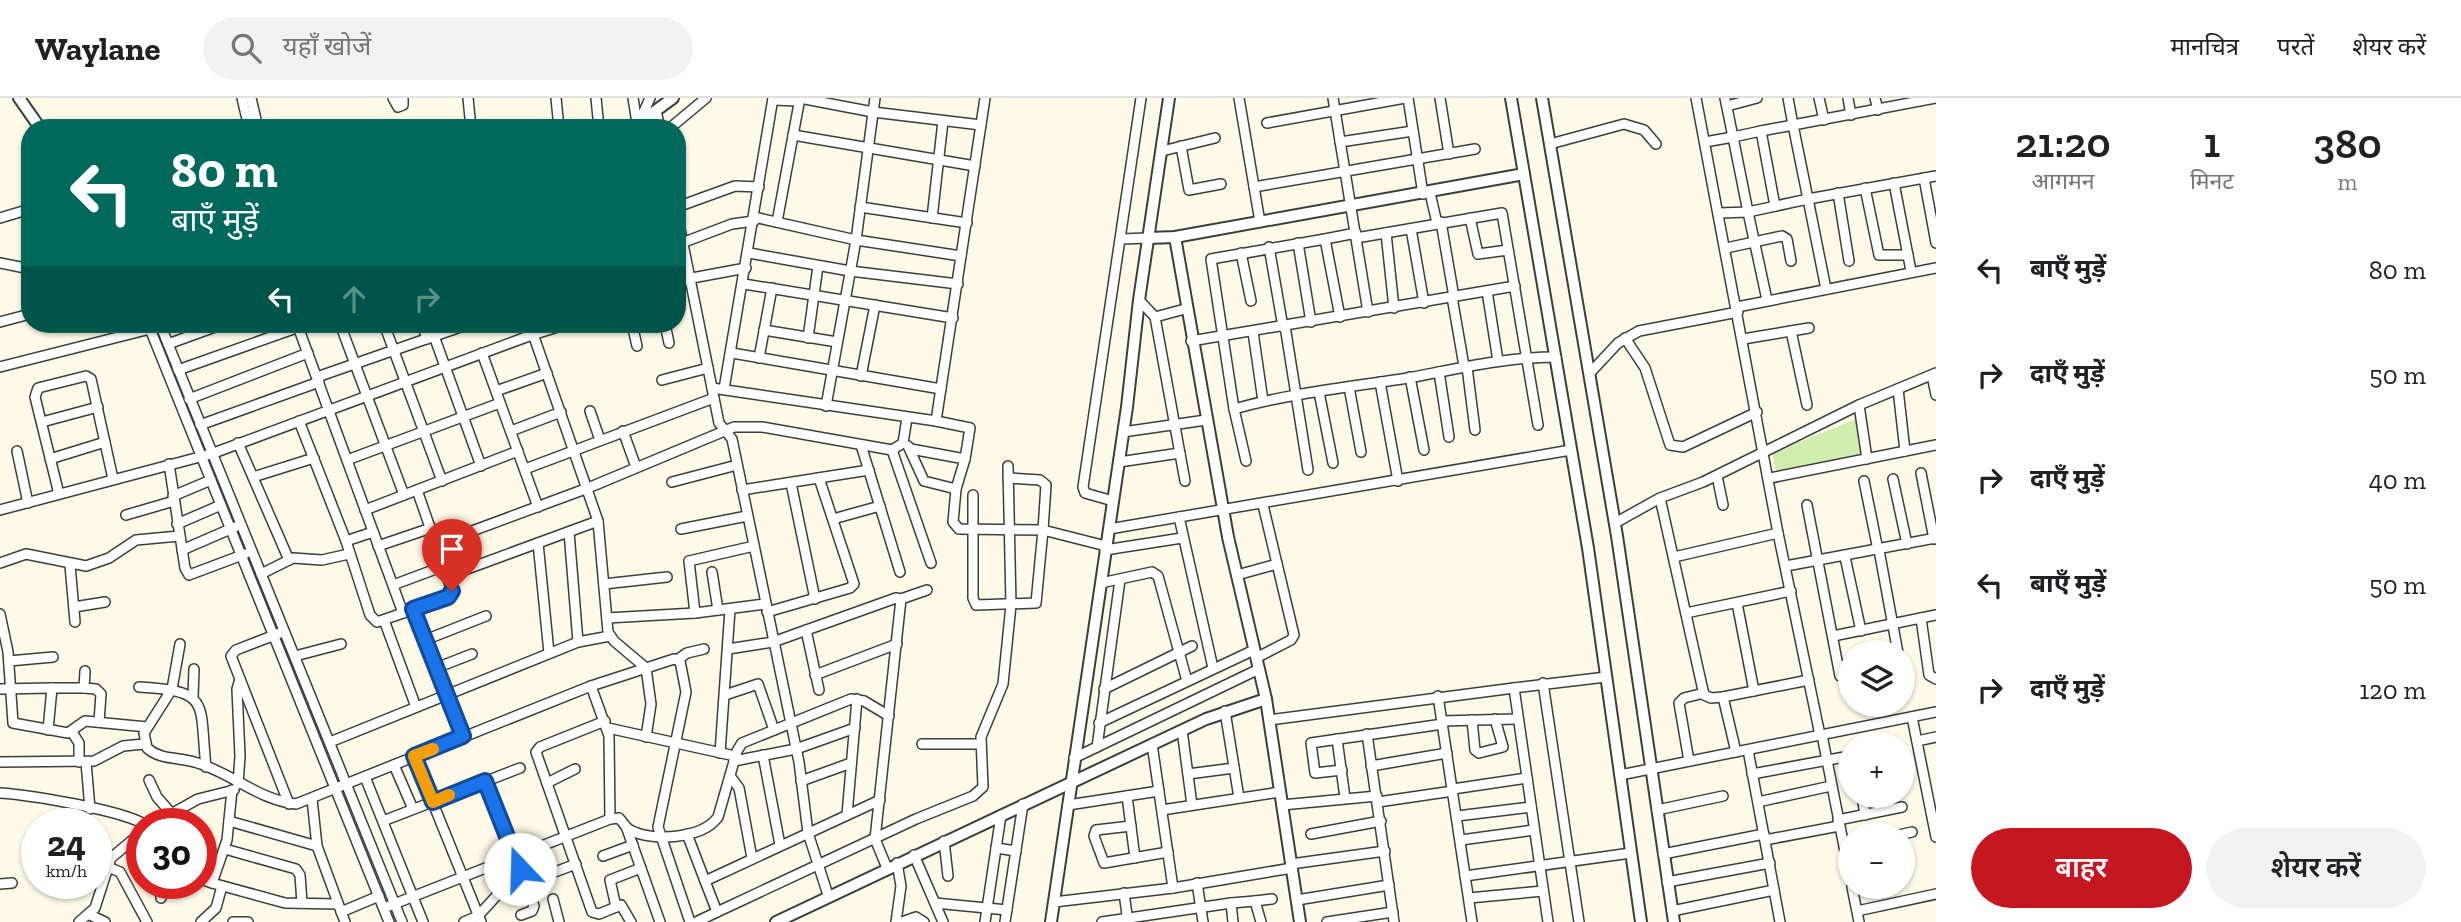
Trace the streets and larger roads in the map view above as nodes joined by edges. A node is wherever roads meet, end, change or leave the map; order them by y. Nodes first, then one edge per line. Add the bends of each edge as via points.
1 (19, 98) edge
2 (242, 98) edge
3 (251, 98) edge
4 (393, 98) edge
5 (403, 98) edge
6 (468, 98) edge
7 (556, 98) edge
8 (596, 98) edge
9 (633, 98) edge
10 (650, 98) edge
11 (673, 98) edge
12 (875, 98) edge
13 (985, 98) edge
14 (1141, 98) edge
15 (1169, 98) edge
16 (1239, 98) edge
17 (1333, 98) edge
18 (1407, 98) edge
19 (1440, 98) edge
20 (1511, 98) edge
21 (1542, 98) edge
22 (1696, 98) edge
23 (1757, 98) edge
24 (1788, 98) edge
25 (1819, 98) edge
26 (1848, 98) edge
27 (1875, 98) edge
28 (1935, 98) edge
29 (703, 99) edge
30 (773, 99) edge
31 (799, 99) edge
32 (1907, 101) edge
33 (1726, 102) edge
34 (1878, 110) junction
35 (656, 111) junction
36 (1335, 111) junction
37 (873, 112) junction
38 (1851, 116) junction
39 (34, 119) edge
40 (247, 119) edge
41 (256, 119) edge
42 (470, 119) edge
43 (558, 119) edge
44 (598, 119) edge
45 (634, 119) edge
46 (639, 119) edge
47 (645, 119) edge
48 (658, 119) edge
49 (680, 119) edge
50 (1824, 120) junction
51 (943, 121) junction
52 (1267, 123) dead end
53 (981, 125) junction
54 (1793, 125) junction
55 (1413, 131) junction
56 (1761, 131) junction
57 (793, 135) junction
58 (1733, 137) junction
59 (1215, 138) dead end
60 (1340, 142) junction
61 (1704, 142) junction
62 (1550, 144) junction
63 (1656, 144) dead end
64 (1181, 146) junction
65 (868, 147) junction
66 (1475, 149) dead end
67 (1162, 151) junction
68 (1449, 154) junction
69 (939, 157) junction
70 (1418, 159) junction
71 (975, 166) junction
72 (1345, 172) junction
73 (1524, 174) junction
74 (1936, 176) edge
75 (1924, 178) junction
76 (1894, 183) junction
77 (1221, 184) dead end
78 (759, 187) junction
79 (1254, 187) junction
80 (1865, 188) junction
81 (1426, 193) junction
82 (1838, 193) junction
83 (1808, 199) junction
84 (686, 204) edge
85 (1775, 206) junction
86 (860, 207) junction
87 (1352, 207) junction
88 (21, 212) edge
89 (1748, 212) junction
90 (1719, 214) junction
91 (0, 218) edge
92 (932, 218) junction
93 (1470, 218) junction
94 (754, 219) junction
95 (778, 222) junction
96 (1260, 222) junction
97 (1439, 222) junction
98 (967, 223) junction
99 (1411, 229) junction
100 (1386, 233) junction
101 (1356, 236) junction
102 (1175, 237) junction
103 (1148, 238) junction
104 (1121, 239) junction
105 (1325, 239) junction
106 (856, 240) junction
107 (686, 241) edge
108 (1298, 243) junction
109 (1755, 243) junction
110 (1936, 243) edge
111 (1269, 247) junction
112 (1726, 248) junction
113 (1508, 250) junction
114 (749, 253) junction
115 (1241, 253) junction
116 (1908, 255) junction
117 (961, 256) junction
118 (686, 260) edge
119 (1791, 261) dead end
120 (1849, 261) dead end
121 (0, 263) edge
122 (818, 265) junction
123 (21, 267) edge
124 (746, 268) junction
125 (1936, 268) edge
126 (850, 271) junction
127 (1911, 271) junction
128 (692, 278) junction
129 (686, 280) edge
130 (744, 284) junction
131 (958, 284) junction
132 (1515, 286) junction
133 (772, 289) junction
134 (1826, 289) junction
135 (1487, 292) junction
136 (814, 294) junction
137 (1453, 297) junction
138 (845, 299) junction
139 (1139, 300) junction
140 (1767, 300) junction
141 (1251, 301) dead end
142 (1424, 303) junction
143 (875, 305) junction
144 (1394, 308) junction
145 (1185, 309) junction
146 (1737, 310) junction
147 (1368, 312) junction
148 (21, 316) edge
149 (1155, 317) junction
150 (1340, 317) junction
151 (953, 318) junction
152 (0, 322) edge
153 (1311, 322) junction
154 (1284, 327) junction
155 (1809, 328) dead end
156 (764, 330) junction
157 (1791, 331) junction
158 (1253, 332) junction
159 (124, 333) edge
160 (152, 333) edge
161 (164, 333) edge
162 (198, 333) edge
163 (277, 333) edge
164 (301, 333) edge
165 (343, 333) edge
166 (387, 333) edge
167 (428, 333) edge
168 (443, 333) edge
169 (538, 333) edge
170 (634, 333) edge
171 (667, 333) edge
172 (531, 335) junction
173 (431, 337) junction
174 (1224, 337) junction
175 (808, 338) junction
176 (1625, 338) junction
177 (1743, 340) junction
178 (1191, 341) junction
179 (837, 342) junction
180 (669, 343) dead end
181 (168, 344) junction
182 (637, 346) dead end
183 (394, 350) junction
184 (308, 353) junction
185 (482, 353) junction
186 (732, 354) junction
187 (1525, 357) junction
188 (1556, 357) junction
189 (759, 358) junction
190 (1498, 361) junction
191 (355, 364) junction
192 (445, 366) junction
193 (0, 367) edge
194 (1465, 367) junction
195 (708, 368) junction
196 (178, 370) junction
197 (832, 371) junction
198 (1439, 372) junction
199 (547, 373) junction
200 (1590, 373) junction
201 (1934, 374) edge
202 (861, 376) junction
203 (1410, 377) junction
204 (318, 379) junction
205 (662, 380) dead end
206 (406, 382) junction
207 (1380, 382) junction
208 (1349, 387) junction
209 (712, 388) junction
210 (724, 389) junction
211 (941, 389) junction
212 (1898, 389) junction
213 (496, 391) junction
214 (1319, 392) junction
215 (1294, 395) junction
216 (1936, 395) edge
217 (367, 397) junction
218 (715, 398) junction
219 (189, 399) junction
220 (1263, 401) junction
221 (500, 403) junction
222 (1807, 405) dead end
223 (1859, 405) junction
224 (825, 406) junction
225 (98, 407) junction
226 (1234, 409) junction
227 (329, 410) junction
228 (590, 411) dead end
229 (561, 412) junction
230 (1757, 412) junction
231 (463, 416) junction
232 (907, 418) junction
233 (1206, 420) junction
234 (299, 421) junction
235 (936, 421) junction
236 (41, 422) junction
237 (200, 425) junction
238 (1175, 425) junction
239 (1538, 425) dead end
240 (723, 430) junction
241 (1475, 430) dead end
242 (424, 431) junction
243 (511, 431) junction
244 (623, 431) junction
245 (1123, 432) junction
246 (1449, 437) dead end
247 (600, 440) junction
248 (105, 442) junction
249 (238, 443) junction
250 (861, 445) junction
251 (1936, 445) edge
252 (386, 446) junction
253 (907, 446) junction
254 (575, 450) junction
255 (892, 450) junction
256 (1424, 450) dead end
257 (1571, 450) junction
258 (17, 451) dead end
259 (1905, 451) junction
260 (518, 452) junction
261 (1362, 452) dead end
262 (1765, 452) junction
263 (1180, 453) junction
264 (206, 455) junction
265 (314, 458) junction
266 (50, 459) junction
267 (965, 459) junction
268 (1867, 459) junction
269 (347, 460) junction
270 (1246, 461) dead end
271 (1119, 462) junction
272 (1333, 463) dead end
273 (169, 464) junction
274 (737, 465) junction
275 (481, 466) junction
276 (1008, 466) dead end
277 (636, 467) junction
278 (524, 469) junction
279 (869, 470) junction
280 (1308, 470) dead end
281 (1921, 473) dead end
282 (1717, 475) junction
283 (253, 477) junction
284 (819, 478) junction
285 (1008, 478) junction
286 (1770, 478) junction
287 (113, 479) junction
288 (1893, 479) dead end
289 (211, 480) junction
290 (442, 481) junction
291 (1185, 481) dead end
292 (1398, 481) junction
293 (1864, 481) dead end
294 (672, 482) dead end
295 (791, 483) junction
296 (588, 488) junction
297 (956, 489) junction
298 (417, 490) junction
299 (742, 490) junction
300 (59, 494) junction
301 (404, 495) junction
302 (973, 495) dead end
303 (1660, 498) junction
304 (174, 499) junction
305 (1113, 501) junction
306 (28, 503) junction
307 (221, 505) junction
308 (1263, 505) junction
309 (1723, 505) dead end
310 (1807, 505) dead end
311 (880, 506) junction
312 (538, 507) junction
313 (0, 510) edge
314 (365, 510) junction
315 (1223, 511) junction
316 (126, 515) dead end
317 (747, 516) junction
318 (1179, 517) junction
319 (833, 519) junction
320 (598, 521) junction
321 (1615, 523) junction
322 (177, 524) junction
323 (235, 526) junction
324 (431, 528) junction
325 (973, 528) junction
326 (681, 529) dead end
327 (1009, 529) junction
328 (1109, 529) junction
329 (1043, 530) junction
330 (373, 532) junction
331 (569, 532) junction
332 (1778, 533) junction
333 (179, 536) junction
334 (1182, 538) junction
335 (1935, 538) edge
336 (346, 541) junction
337 (538, 543) junction
338 (437, 544) junction
339 (1906, 544) junction
340 (754, 546) junction
341 (378, 547) junction
342 (1106, 548) junction
343 (182, 550) junction
344 (1878, 550) junction
345 (246, 553) junction
346 (349, 554) junction
347 (1674, 557) junction
348 (1845, 557) junction
349 (289, 560) junction
350 (931, 562) dead end
351 (1818, 562) junction
352 (0, 563) edge
353 (1278, 564) junction
354 (70, 565) junction
355 (444, 566) junction
356 (1786, 566) junction
357 (712, 572) dead end
358 (900, 572) dead end
359 (261, 574) junction
360 (1237, 575) junction
361 (448, 576) junction
362 (667, 578) dead end
363 (1120, 580) junction
364 (1101, 583) junction
365 (604, 584) junction
366 (393, 585) junction
367 (927, 590) dead end
368 (1791, 591) junction
369 (815, 598) junction
370 (901, 600) junction
371 (105, 602) dead end
372 (1737, 603) junction
373 (1011, 605) junction
374 (74, 607) junction
375 (766, 608) junction
376 (730, 609) junction
377 (718, 610) junction
378 (408, 611) junction
379 (695, 613) junction
380 (1686, 613) junction
381 (0, 614) edge
382 (1936, 615) edge
383 (485, 616) dead end
384 (607, 618) junction
385 (1921, 618) junction
386 (384, 620) junction
387 (75, 622) dead end
388 (1893, 624) junction
389 (806, 630) junction
390 (1861, 631) junction
391 (280, 633) junction
392 (610, 636) junction
393 (1833, 636) junction
394 (425, 640) junction
395 (1896, 640) edge
396 (578, 642) junction
397 (774, 642) junction
398 (180, 643) dead end
399 (341, 644) dead end
400 (897, 644) junction
401 (1192, 646) dead end
402 (704, 649) dead end
403 (728, 649) junction
404 (549, 653) junction
405 (471, 654) dead end
406 (1180, 654) junction
407 (53, 657) dead end
408 (1256, 659) junction
409 (296, 660) junction
410 (677, 660) junction
411 (9, 661) junction
412 (1838, 665) edge
413 (288, 667) junction
414 (436, 668) junction
415 (646, 668) junction
416 (1213, 668) junction
417 (194, 669) dead end
418 (85, 671) dead end
419 (816, 675) junction
420 (1606, 677) junction
421 (240, 679) junction
422 (1936, 679) edge
423 (1809, 680) junction
424 (1186, 681) junction
425 (1544, 683) junction
426 (591, 686) junction
427 (139, 687) dead end
428 (52, 688) junction
429 (83, 688) junction
430 (1514, 688) junction
431 (172, 689) junction
432 (1104, 689) junction
433 (5, 690) edge
434 (819, 690) dead end
435 (1754, 691) junction
436 (1703, 693) junction
437 (310, 694) junction
438 (447, 695) junction
439 (725, 695) junction
440 (1438, 696) junction
441 (1723, 696) junction
442 (193, 697) junction
443 (300, 698) junction
444 (857, 699) junction
445 (1266, 699) junction
446 (416, 707) junction
447 (1225, 712) junction
448 (1936, 712) edge
449 (889, 716) junction
450 (1915, 716) edge
451 (1912, 717) joint
452 (1495, 719) junction
453 (1516, 719) junction
454 (1269, 720) junction
455 (1472, 720) junction
456 (99, 722) junction
457 (1443, 722) junction
458 (791, 723) junction
459 (1099, 723) junction
460 (606, 725) junction
461 (147, 727) junction
462 (855, 728) junction
463 (48, 730) junction
464 (774, 730) junction
465 (1182, 730) junction
466 (72, 732) junction
467 (1367, 734) junction
468 (1821, 735) junction
469 (463, 736) junction
470 (646, 737) junction
471 (1936, 737) edge
472 (1337, 739) junction
473 (1917, 741) junction
474 (330, 742) junction
475 (144, 744) junction
476 (677, 744) junction
477 (922, 744) dead end
478 (980, 744) junction
479 (1152, 744) junction
480 (1521, 745) junction
481 (1097, 747) junction
482 (1503, 747) junction
483 (796, 749) junction
484 (1748, 750) junction
485 (1736, 752) junction
486 (335, 753) junction
487 (720, 753) junction
488 (1447, 753) junction
489 (762, 755) junction
490 (414, 756) junction
491 (323, 757) junction
492 (1838, 758) edge
493 (734, 759) junction
494 (1689, 761) junction
495 (1826, 761) junction
496 (0, 762) edge
497 (82, 762) junction
498 (852, 764) junction
499 (394, 765) junction
500 (1371, 766) junction
501 (206, 767) junction
502 (520, 768) dead end
503 (1073, 768) junction
504 (1234, 768) junction
505 (575, 769) dead end
506 (1651, 769) junction
507 (1342, 770) junction
508 (1188, 774) junction
509 (1752, 774) junction
510 (1620, 775) junction
511 (730, 776) junction
512 (365, 777) junction
513 (1527, 778) junction
514 (149, 780) dead end
515 (485, 781) junction
516 (801, 782) junction
517 (547, 783) junction
518 (348, 785) junction
519 (1831, 786) junction
520 (238, 787) junction
521 (336, 789) junction
522 (1453, 790) junction
523 (1159, 791) junction
524 (1280, 792) junction
525 (0, 793) edge
526 (1128, 796) junction
527 (1723, 796) dead end
528 (1239, 798) junction
529 (1345, 798) junction
530 (312, 799) junction
531 (1378, 799) junction
532 (880, 800) junction
533 (433, 802) junction
534 (1758, 802) junction
535 (289, 804) junction
536 (1023, 804) junction
537 (1068, 805) junction
538 (1192, 805) junction
539 (1282, 805) junction
540 (1531, 807) junction
541 (84, 808) edge
542 (90, 808) edge
543 (167, 808) edge
544 (181, 808) edge
545 (1864, 808) edge
546 (1897, 808) edge
547 (413, 809) junction
548 (1162, 810) junction
549 (1657, 810) junction
550 (847, 815) junction
551 (1000, 815) junction
552 (1865, 815) junction
553 (1457, 817) junction
554 (610, 819) junction
555 (229, 821) junction
556 (383, 821) junction
557 (1381, 821) junction
558 (1839, 822) edge
559 (1842, 822) edge
560 (1838, 823) edge
561 (1131, 826) junction
562 (627, 829) junction
563 (1534, 830) junction
564 (1936, 832) edge
565 (807, 833) junction
566 (687, 834) junction
567 (1311, 834) dead end
568 (659, 836) junction
569 (566, 837) junction
570 (1765, 837) junction
571 (1461, 840) junction
572 (944, 841) junction
573 (876, 842) junction
574 (126, 845) edge
575 (633, 845) junction
576 (780, 845) junction
577 (317, 846) junction
578 (996, 848) junction
579 (225, 849) junction
580 (1016, 850) junction
581 (1385, 851) junction
582 (1168, 852) junction
583 (1632, 853) junction
584 (1663, 854) junction
585 (914, 855) junction
586 (515, 856) junction
587 (603, 856) dead end
588 (752, 858) junction
589 (1135, 858) junction
590 (112, 859) edge
591 (1570, 860) junction
592 (889, 863) junction
593 (1769, 863) junction
594 (576, 864) junction
595 (1539, 865) junction
596 (1292, 866) junction
597 (816, 867) junction
598 (641, 868) junction
599 (112, 869) edge
600 (463, 876) junction
601 (948, 876) dead end
602 (1465, 876) junction
603 (705, 881) junction
604 (1667, 882) junction
605 (12, 883) dead end
606 (525, 883) junction
607 (0, 884) edge
608 (217, 884) joint
609 (1197, 884) junction
610 (1389, 885) junction
611 (1173, 888) junction
612 (1774, 890) junction
613 (1543, 891) junction
614 (1124, 893) junction
615 (1936, 894) edge
616 (828, 895) junction
617 (379, 896) junction
618 (413, 896) junction
619 (1469, 898) junction
620 (96, 899) edge
621 (216, 899) edge
622 (1272, 899) dead end
623 (1854, 899) edge
624 (553, 900) dead end
625 (1297, 900) junction
626 (1255, 901) junction
627 (1054, 902) junction
628 (302, 903) junction
629 (935, 903) junction
630 (1231, 903) junction
631 (394, 904) junction
632 (616, 907) junction
633 (987, 907) junction
634 (339, 908) junction
635 (384, 908) junction
636 (1201, 908) junction
637 (1007, 910) junction
638 (1857, 911) junction
639 (717, 912) junction
640 (90, 915) junction
641 (521, 915) dead end
642 (1673, 916) edge
643 (1394, 917) edge
644 (596, 918) edge
645 (480, 919) edge
646 (1127, 920) edge
647 (197, 921) edge
648 (79, 922) edge
649 (104, 922) edge
650 (147, 922) edge
651 (233, 922) edge
652 (248, 922) edge
653 (345, 922) edge
654 (389, 922) edge
655 (402, 922) edge
656 (423, 922) edge
657 (464, 922) edge
658 (559, 922) edge
659 (631, 922) edge
660 (660, 922) edge
661 (690, 922) edge
662 (696, 922) edge
663 (776, 922) edge
664 (896, 922) edge
665 (902, 922) edge
666 (924, 922) edge
667 (943, 922) edge
668 (985, 922) edge
669 (1005, 922) edge
670 (1051, 922) edge
671 (1102, 922) edge
672 (1203, 922) edge
673 (1233, 922) edge
674 (1261, 922) edge
675 (1300, 922) edge
676 (1327, 922) edge
677 (1472, 922) edge
678 (1548, 922) edge
679 (1579, 922) edge
680 (1641, 922) edge
681 (1780, 922) edge
682 (1859, 922) edge

1 - 39 street
2 - 40 street
3 - 41 street
4 - 5 street via 398,107
6 - 42 street
7 - 43 street
8 - 44 street
9 - 45 street
10 - 46 street
11 - 35 street
12 - 37 street
13 - 53 street
14 - 104 street
15 - 67 street
16 - 79 street
17 - 36 street
18 - 36 street
18 - 55 street
19 - 68 street
20 - 73 street
21 - 62 street
22 - 61 street
23 - 33 street
24 - 54 street
25 - 50 street
26 - 38 street
27 - 34 street
28 - 32 street
29 - 49 street
30 - 31 street
30 - 78 street
31 - 37 street
31 - 57 street
32 - 34 street
33 - 58 street
34 - 38 street
35 - 47 street
35 - 48 street
36 - 52 street
36 - 60 street
37 - 51 street
37 - 65 street
38 - 50 street
50 - 54 street
51 - 53 street
51 - 69 street
53 - 71 street
54 - 56 street
54 - 83 street
55 - 60 street
55 - 70 street
56 - 58 street
56 - 85 street
57 - 65 street
57 - 95 street
58 - 61 street
58 - 89 street
59 - 64 street
60 - 72 street
61 - 90 street
62 - 63 street via 1624,124 1644,130
62 - 200 street
64 - 67 street
64 - 77 street via 1189,190
65 - 69 street
65 - 86 street
66 - 68 street
67 - 103 street
68 - 70 street
69 - 71 street
69 - 92 street
70 - 72 street
70 - 81 street
71 - 98 street
72 - 79 street
72 - 87 street
73 - 81 street
73 - 188 street
74 - 75 street
75 - 76 street
75 - 110 street
76 - 80 street
76 - 116 street
78 - 84 street via 735,187
78 - 94 street
79 - 96 street
80 - 82 street
80 - 116 street via 1879,255
81 - 87 street
81 - 97 street
82 - 83 street
82 - 120 street
83 - 85 street
83 - 134 street
85 - 89 street
86 - 92 street
86 - 106 street
87 - 96 street
87 - 101 street
88 - 91 street
89 - 90 street
89 - 109 street
90 - 112 street
92 - 98 street
93 - 97 street
93 - 113 street via 1478,254
93 - 113 street via 1502,213
94 - 95 street
94 - 107 street
94 - 114 street
95 - 106 street
96 - 102 street
97 - 99 street
97 - 137 street
98 - 117 street
99 - 100 street
99 - 142 street
100 - 101 street
100 - 144 street
101 - 105 street
101 - 147 street
102 - 103 street
102 - 145 street
103 - 104 street
103 - 139 street
104 - 305 street via 1083,486 1093,498
105 - 108 street
105 - 150 street
106 - 117 street
106 - 126 street
108 - 111 street
108 - 153 street
109 - 112 street
109 - 119 street via 1785,237
109 - 140 street
111 - 115 street
111 - 154 street
112 - 146 street
113 - 132 street
114 - 122 street
114 - 124 street
115 - 141 street
115 - 174 street via 1210,259
116 - 127 street
117 - 131 street
118 - 128 street
121 - 123 street
122 - 126 street
122 - 136 street
124 - 128 street
124 - 130 street
125 - 127 street
126 - 131 street
126 - 138 street
127 - 134 street
128 - 129 street
128 - 195 street
130 - 133 street
130 - 186 street
131 - 151 street
132 - 135 street
132 - 187 street
133 - 136 street
133 - 156 street
134 - 140 street
135 - 137 street
135 - 190 street
136 - 138 street
136 - 175 street
137 - 142 street
137 - 194 street
138 - 143 street
138 - 179 street
139 - 149 street
139 - 245 street
140 - 146 street
142 - 144 street
143 - 151 street
143 - 202 street
144 - 147 street
145 - 149 street
145 - 178 street
146 - 176 street
146 - 177 street
147 - 150 street
148 - 152 street
149 - 238 street
150 - 153 street
151 - 211 street
153 - 154 street
154 - 158 street
154 - 215 street
155 - 157 street
156 - 175 street
156 - 189 street
157 - 177 street
157 - 222 street
158 - 174 street
158 - 220 street
159 - 193 street
160 - 264 street
161 - 181 street
162 - 181 street
163 - 196 street
164 - 184 street
165 - 191 street
166 - 183 street
167 - 173 street
168 - 173 street
169 - 172 street
170 - 182 street
171 - 180 street
172 - 185 street
172 - 199 street
173 - 183 street
173 - 192 street
174 - 178 street
174 - 226 street
175 - 179 street
176 - 200 street
176 - 230 street via 1645,368 1674,447
177 - 230 street
178 - 233 street
179 - 197 street
181 - 196 street
183 - 191 street
183 - 206 street
184 - 204 street
184 - 219 street
185 - 192 street
185 - 213 street
186 - 189 street
186 - 210 street
187 - 188 street
187 - 190 street
187 - 239 street
188 - 257 street
189 - 197 street
190 - 194 street
191 - 204 street
191 - 217 street
192 - 206 street
192 - 231 street
194 - 198 street
194 - 241 street
195 - 205 street
195 - 209 street
196 - 219 street
197 - 202 street
197 - 224 street
198 - 203 street
198 - 246 street
199 - 213 street
199 - 229 street
200 - 321 street
201 - 212 street
201 - 216 street
202 - 211 street
203 - 207 street
203 - 256 street
204 - 227 street
204 - 237 street
206 - 217 street
206 - 242 street
207 - 208 street
207 - 292 street
208 - 214 street
208 - 261 street
209 - 210 street
209 - 218 street
210 - 224 street
211 - 235 street
212 - 223 street
212 - 259 street
213 - 221 street
214 - 215 street
214 - 272 street
215 - 220 street
215 - 280 street
217 - 227 street
217 - 252 street
218 - 240 street
218 - 244 street
219 - 237 street
220 - 226 street
221 - 231 street
221 - 243 street
223 - 262 street
223 - 268 street
224 - 232 street
225 - 236 street
225 - 236 street via 89,377 38,388
225 - 248 street
226 - 270 street
227 - 234 street
227 - 269 street
228 - 247 street
229 - 243 street
229 - 254 street
230 - 262 street
231 - 242 street
231 - 275 street
232 - 235 street
232 - 253 street
233 - 238 street
233 - 315 street
234 - 249 street
234 - 265 street
235 - 267 street via 970,428
236 - 266 street
237 - 264 street
238 - 245 street
238 - 263 street
240 - 250 street via 762,427
240 - 274 street via 730,435
240 - 277 street
242 - 252 street
242 - 290 street
243 - 260 street
244 - 247 street
244 - 277 street
245 - 271 street
247 - 254 street
248 - 266 street
248 - 287 street
249 - 264 street
249 - 283 street
250 - 255 street
250 - 279 street
251 - 259 street
252 - 269 street
252 - 301 street
253 - 255 street
253 - 267 street
253 - 297 street via 924,481
254 - 278 street
254 - 296 street
255 - 350 street
257 - 292 street
257 - 420 street
258 - 306 street
259 - 268 street
260 - 275 street
260 - 278 street
262 - 282 street
262 - 286 street
263 - 271 street
263 - 291 street
264 - 273 street
264 - 289 street
264 - 323 street
265 - 283 street
265 - 336 street
266 - 300 street
267 - 297 street
268 - 286 street
269 - 314 street
271 - 305 street
273 - 287 street
273 - 304 street
274 - 294 street
274 - 299 street
275 - 290 street
276 - 285 street
277 - 296 street
278 - 312 street
279 - 284 street
279 - 311 street
281 - 335 street
282 - 303 street
282 - 309 street
283 - 349 street
284 - 295 street
284 - 319 street
285 - 327 street
285 - 329 street via 1040,480 1046,485
286 - 332 street
287 - 300 street
288 - 339 street
289 - 304 street
289 - 307 street
290 - 298 street
292 - 308 street
293 - 344 street
295 - 299 street
295 - 369 street
296 - 312 street
296 - 320 street
297 - 325 street via 954,526
298 - 301 street
298 - 324 street
299 - 317 street
300 - 306 street
301 - 314 street
302 - 325 street
303 - 321 street
303 - 347 street
304 - 316 street
304 - 322 street
305 - 328 street
306 - 313 street
307 - 322 street
307 - 323 street
308 - 315 street
308 - 353 street
310 - 351 street
311 - 319 street
311 - 358 street
312 - 338 street
314 - 330 street
315 - 318 street
315 - 360 street
317 - 326 street
317 - 340 street
318 - 328 street
318 - 334 street
319 - 369 street via 854,584
320 - 331 street
320 - 365 street
321 - 506 street
322 - 333 street
323 - 343 street
323 - 345 street
324 - 338 street
324 - 341 street
325 - 327 street
325 - 373 street via 974,603 981,607
327 - 329 street
327 - 373 street
328 - 342 street
329 - 342 street
329 - 373 street via 1038,598 1032,604
330 - 336 street
330 - 341 street
331 - 337 street
331 - 396 street
332 - 347 street
332 - 356 street
333 - 343 street
333 - 354 street via 136,540 93,565
334 - 342 street
334 - 416 street
335 - 339 street
336 - 346 street
337 - 361 street
337 - 404 street
338 - 355 street
339 - 344 street
340 - 375 street
340 - 379 street via 689,561
341 - 366 street
342 - 364 street
343 - 345 street via 185,568 192,576
344 - 348 street
344 - 388 street
345 - 359 street
345 - 391 street
346 - 349 street
346 - 386 street via 370,615 377,622
347 - 380 street
348 - 351 street
348 - 390 street
349 - 359 street
351 - 356 street
351 - 393 street
352 - 354 street via 26,554
353 - 360 street
353 - 408 street via 1294,635
354 - 374 street
355 - 361 street
355 - 366 street
356 - 368 street
357 - 377 street
359 - 391 street
360 - 408 street
361 - 378 street via 451,594
362 - 365 street
363 - 364 street
363 - 406 street via 1152,572 1158,576
363 - 432 street
364 - 503 street
365 - 384 street
366 - 378 street
367 - 370 street
368 - 372 street
368 - 423 street
369 - 375 street
370 - 389 street
370 - 400 street
371 - 374 street
372 - 380 street
372 - 435 street
373 - 478 street via 1003,684
374 - 387 street
375 - 376 street
375 - 397 street
376 - 377 street
376 - 403 street
377 - 379 street
378 - 386 street
378 - 394 street
379 - 384 street
380 - 436 street
381 - 411 street
382 - 385 street
383 - 394 street
384 - 392 street
385 - 388 street
385 - 422 street via 1929,675
386 - 446 street
388 - 390 street
388 - 395 street
389 - 397 street
389 - 419 street
390 - 393 street
391 - 409 street
391 - 413 street
391 - 421 street via 233,653
392 - 396 street
392 - 415 street
393 - 412 street
394 - 414 street
396 - 404 street
397 - 403 street
397 - 458 street
398 - 431 street
399 - 409 street
400 - 419 street
400 - 449 street
401 - 406 street
402 - 410 street
403 - 439 street
404 - 438 street
405 - 414 street
406 - 424 street
406 - 432 street
407 - 411 street
408 - 416 street
408 - 445 street
408 - 481 street
409 - 413 street
409 - 437 street
410 - 415 street
410 - 476 street via 686,692
411 - 433 street
413 - 443 street
414 - 438 street
415 - 426 street
415 - 470 street via 651,704
416 - 424 street
417 - 442 street
418 - 429 street
419 - 434 street
420 - 425 street
420 - 510 street
421 - 520 street
421 - 535 street
423 - 435 street
423 - 468 street
424 - 459 street
425 - 430 street
425 - 591 street
426 - 460 street
426 - 469 street
427 - 431 street
428 - 429 street
428 - 433 street
428 - 463 street
429 - 456 street via 101,694
430 - 440 street
430 - 453 street
431 - 442 street
431 - 461 street
432 - 459 street
433 - 463 street via 13,723
435 - 441 street
436 - 441 street via 1712,698
436 - 494 street via 1679,703
437 - 443 street
437 - 474 street
438 - 446 street
438 - 469 street
439 - 464 street via 758,684
439 - 487 street
440 - 454 street
440 - 457 street
441 - 485 street
442 - 501 street via 200,708
443 - 491 street
444 - 449 street
444 - 458 street
444 - 462 street
445 - 447 street
445 - 454 street
446 - 474 street
447 - 465 street
447 - 504 street
448 - 450 street
449 - 532 street
451 - 468 street
451 - 473 street
452 - 453 street
452 - 455 street
452 - 482 street
453 - 480 street
454 - 524 street
455 - 457 street
455 - 482 street via 1477,752
456 - 461 street
456 - 466 street via 80,722
457 - 467 street
457 - 488 street
458 - 464 street
458 - 483 street
459 - 481 street
460 - 470 street
460 - 517 street via 537,749
460 - 554 street
461 - 475 street
462 - 483 street
462 - 498 street
463 - 466 street
464 - 493 street via 743,743
465 - 479 street
465 - 508 street
466 - 497 street
467 - 472 street
467 - 500 street
468 - 484 street
468 - 495 street
469 - 490 street
470 - 476 street
471 - 473 street
472 - 507 street
472 - 507 street via 1311,743 1312,771
473 - 564 street
474 - 486 street
475 - 497 street via 123,746 99,760
475 - 501 street via 158,756
476 - 487 street
476 - 568 street
477 - 478 street
478 - 573 street via 984,779 979,792
479 - 503 street
479 - 523 street
480 - 482 street
480 - 513 street
481 - 503 street
483 - 489 street
483 - 516 street
484 - 485 street
484 - 509 street
485 - 494 street
486 - 491 street
486 - 518 street
487 - 493 street
488 - 500 street
488 - 522 street
489 - 493 street
489 - 576 street
490 - 499 street
490 - 533 street
491 - 521 street
492 - 495 street
493 - 511 street
494 - 506 street
495 - 509 street
495 - 519 street
496 - 497 street
497 - 542 street
498 - 516 street
498 - 550 street
499 - 512 street
499 - 547 street
500 - 531 street
501 - 520 street
502 - 515 street
503 - 536 street
503 - 537 street
504 - 508 street
504 - 528 street
505 - 517 street
506 - 510 street
506 - 549 street
507 - 529 street
508 - 538 street
509 - 534 street
510 - 583 street
511 - 566 street via 715,821
511 - 588 street via 739,788
512 - 518 street
512 - 556 street
513 - 522 street
513 - 540 street
514 - 543 street
515 - 533 street
515 - 586 street
516 - 565 street
517 - 569 street
518 - 521 street
518 - 631 street
519 - 534 street
519 - 558 street
520 - 535 street
520 - 544 street
520 - 555 street
521 - 530 street
521 - 617 street
522 - 531 street
522 - 553 street
523 - 526 street
523 - 548 street
524 - 528 street
524 - 539 street
525 - 541 street
526 - 537 street
526 - 561 street
527 - 549 street
528 - 538 street
529 - 531 street
529 - 539 street
530 - 535 street
530 - 577 street
531 - 557 street
532 - 550 street
532 - 573 street
533 - 547 street
533 - 600 street
534 - 570 street
536 - 551 street
536 - 580 street
537 - 627 street
538 - 548 street
539 - 596 street
540 - 553 street
540 - 563 street
545 - 552 street
546 - 552 street
547 - 556 street
548 - 582 street
549 - 584 street
550 - 565 street
551 - 572 street
551 - 578 street
552 - 559 street
553 - 571 street
554 - 562 street via 619,817
554 - 569 street
555 - 577 street
555 - 579 street
556 - 618 street
557 - 567 street
557 - 581 street
560 - 570 street
561 - 589 street
561 - 589 street via 1099,829 1094,836 1104,863
562 - 568 street
562 - 575 street
563 - 571 street
563 - 595 street
565 - 576 street
565 - 597 street
566 - 568 street
566 - 603 street
568 - 661 street
569 - 586 street
569 - 594 street
570 - 584 street
570 - 593 street
571 - 602 street
572 - 585 street
572 - 601 street
573 - 592 street
573 - 597 street
574 - 590 street
575 - 587 street
575 - 598 street
576 - 588 street
577 - 634 street
578 - 580 street
578 - 633 street
579 - 608 street
579 - 628 street via 296,869
580 - 637 street
581 - 596 street
581 - 610 street
582 - 589 street
582 - 611 street
583 - 591 street
583 - 680 street
584 - 604 street
585 - 592 street
585 - 629 street
586 - 600 street
586 - 606 street
588 - 603 street
591 - 595 street
591 - 679 street
592 - 616 street
592 - 664 street via 901,886
593 - 604 street
593 - 612 street
594 - 606 street
594 - 644 street
595 - 602 street
595 - 613 street
596 - 609 street
596 - 625 street
597 - 616 street
597 - 639 street
598 - 632 street via 610,880
598 - 660 street
599 - 650 street via 120,872
600 - 618 street
600 - 645 street
602 - 619 street
603 - 639 street
604 - 642 street
605 - 607 street
606 - 641 street via 534,909
606 - 645 street via 499,893
608 - 628 street
609 - 611 street
609 - 636 street
610 - 625 street
610 - 643 street
611 - 614 street
612 - 642 street
612 - 681 street
613 - 619 street
613 - 678 street
614 - 627 street
614 - 646 street
615 - 638 street
616 - 663 street
617 - 634 street
617 - 635 street
618 - 631 street
618 - 656 street
619 - 677 street
620 - 640 street
621 - 647 street via 216,908
622 - 626 street
623 - 638 street
624 - 658 street
625 - 675 street
626 - 630 street
626 - 674 street
627 - 670 street
628 - 634 street
629 - 633 street
629 - 667 street
630 - 636 street
630 - 673 street
631 - 635 street
631 - 655 street
632 - 644 street
632 - 659 street via 623,906
633 - 637 street
633 - 668 street
634 - 653 street
635 - 654 street
636 - 646 street
636 - 672 street
637 - 669 street
638 - 682 street
639 - 662 street
640 - 648 street
640 - 649 street
643 - 676 street
645 - 657 street
646 - 671 street
651 - 652 street
665 - 666 street via 916,917

